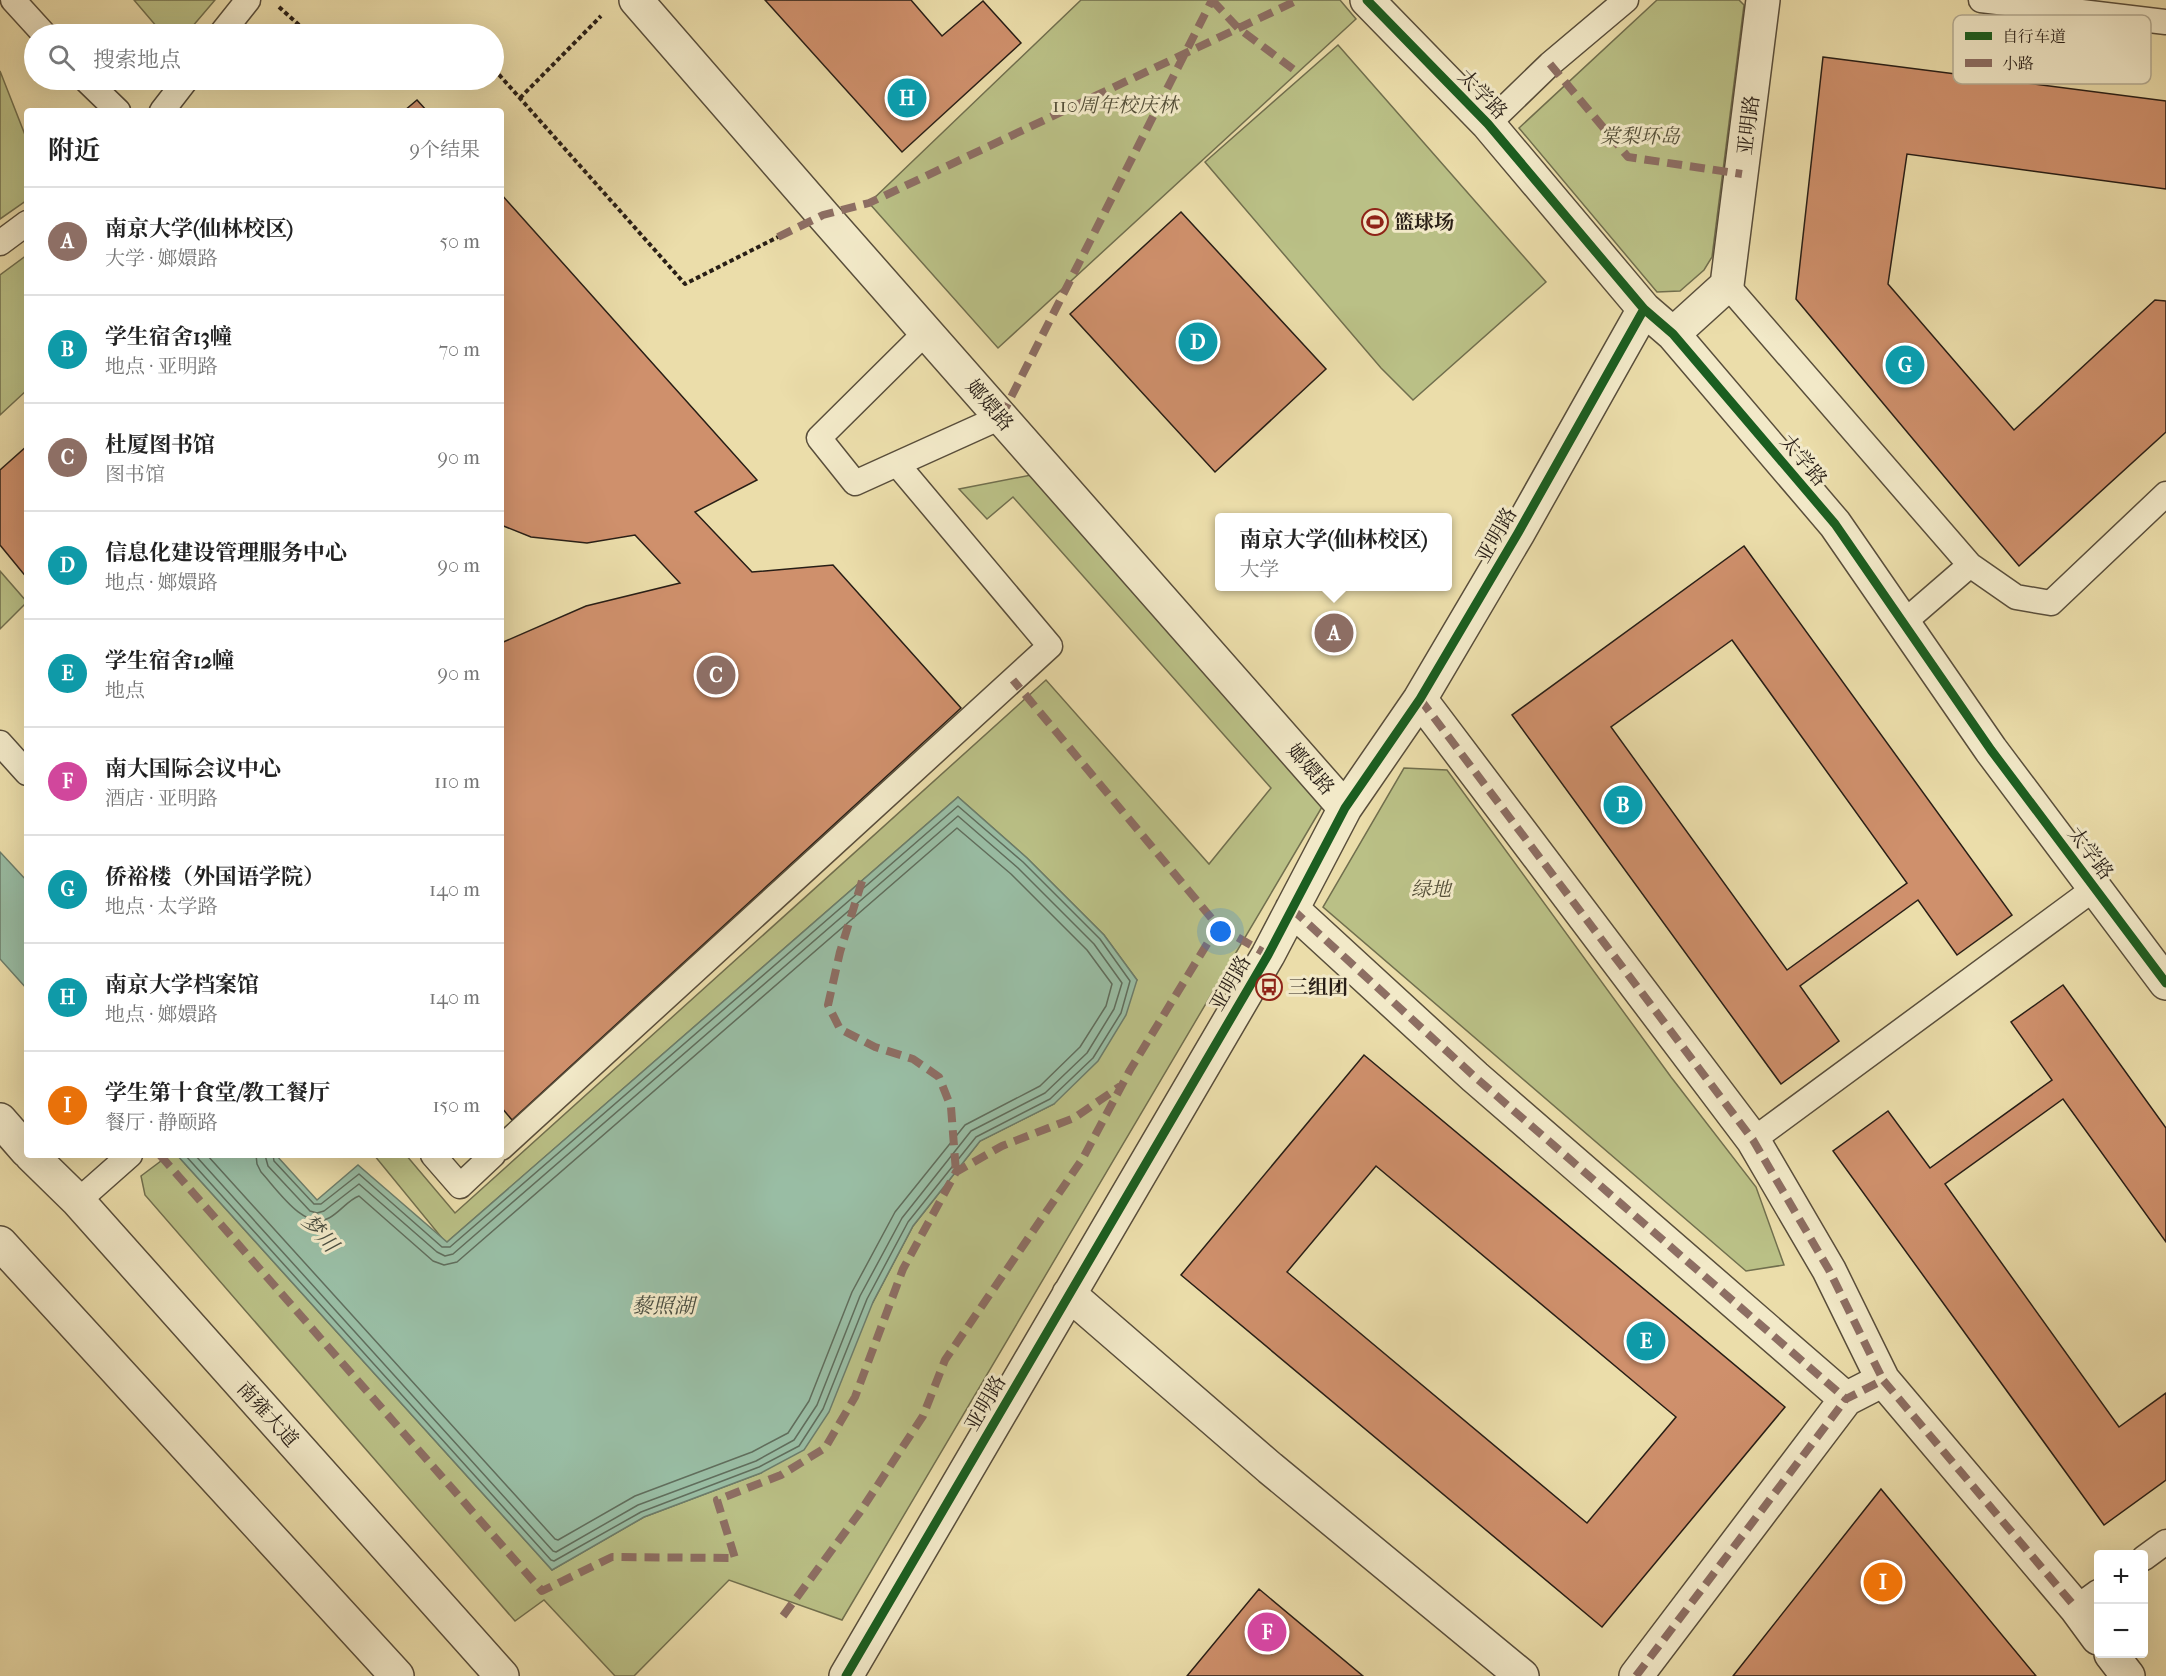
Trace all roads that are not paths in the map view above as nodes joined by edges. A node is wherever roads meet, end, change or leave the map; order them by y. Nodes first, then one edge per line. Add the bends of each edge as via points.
1 (13, 0) edge
2 (248, 0) edge
3 (636, 0) edge
4 (1367, 0) edge
5 (1626, 0) edge
6 (1763, 0) edge
7 (1981, 0) edge
8 (2107, 15) edge
9 (2151, 20) edge
10 (2166, 22) edge
11 (35, 24) edge
12 (229, 24) edge
13 (96, 90) edge
14 (178, 90) edge
15 (115, 108) edge
16 (164, 108) edge
17 (1488, 124) junction
18 (24, 225) edge
19 (0, 243) edge
20 (1727, 285) junction
21 (1644, 309) junction
22 (926, 332) junction
23 (1673, 334) junction
24 (1001, 417) junction
25 (897, 464) junction
26 (2166, 494) edge
27 (1970, 565) junction
28 (1904, 623) junction
29 (1420, 699) junction
30 (0, 744) edge
31 (24, 770) edge
32 (1345, 808) junction
33 (2095, 888) junction
34 (1292, 909) junction
35 (2166, 982) edge
36 (0, 1120) edge
37 (1753, 1140) junction
38 (504, 1145) edge
39 (24, 1147) edge
40 (0, 1153) edge
41 (24, 1154) edge
42 (34, 1158) edge
43 (127, 1158) edge
44 (437, 1158) edge
45 (490, 1158) edge
46 (78, 1201) junction
47 (0, 1243) edge
48 (1070, 1294) junction
49 (1883, 1380) junction
50 (1846, 1399) junction
51 (2166, 1542) edge
52 (2148, 1555) edge
53 (2087, 1600) edge
54 (2094, 1624) edge
55 (2114, 1658) edge
56 (397, 1676) edge
57 (502, 1676) edge
58 (846, 1676) edge
59 (1522, 1676) edge
60 (1636, 1676) edge
61 (2128, 1676) edge

1 - 11 lane
2 - 12 lane
3 - 22 street, 嫏嬛路
4 - 17 street, 太学路
5 - 17 lane via 1550,64
6 - 20 street, 亚明路
7 - 8 lane
9 - 10 lane
13 - 15 lane
14 - 16 lane
17 - 21 street, 太学路
18 - 19 lane
20 - 23 street
20 - 27 lane
21 - 23 street, 太学路
21 - 29 street, 亚明路
22 - 24 street, 嫏嬛路
22 - 25 lane via 819,438 855,483
23 - 28 street, 太学路 via 1835,524
24 - 25 lane
24 - 32 street, 嫏嬛路
25 - 38 lane via 1050,646
26 - 27 lane via 2051,603 2016,597
27 - 28 lane
28 - 33 street, 太学路 via 1991,750
29 - 32 street, 亚明路
29 - 37 street
30 - 31 lane
32 - 34 street, 亚明路
33 - 35 street, 太学路
33 - 37 lane
34 - 48 street, 亚明路
34 - 50 street via 1475,1077
36 - 39 street, 南雍大道
37 - 49 street via 1829,1270
40 - 41 street
42 - 46 street, 南雍大道
43 - 46 lane
44 - 45 lane via 460,1186
46 - 57 street, 南雍大道
47 - 56 street
48 - 58 street, 亚明路
48 - 59 street via 1270,1468
49 - 50 street
49 - 53 street
50 - 60 street
51 - 52 lane
53 - 54 street
55 - 61 street

